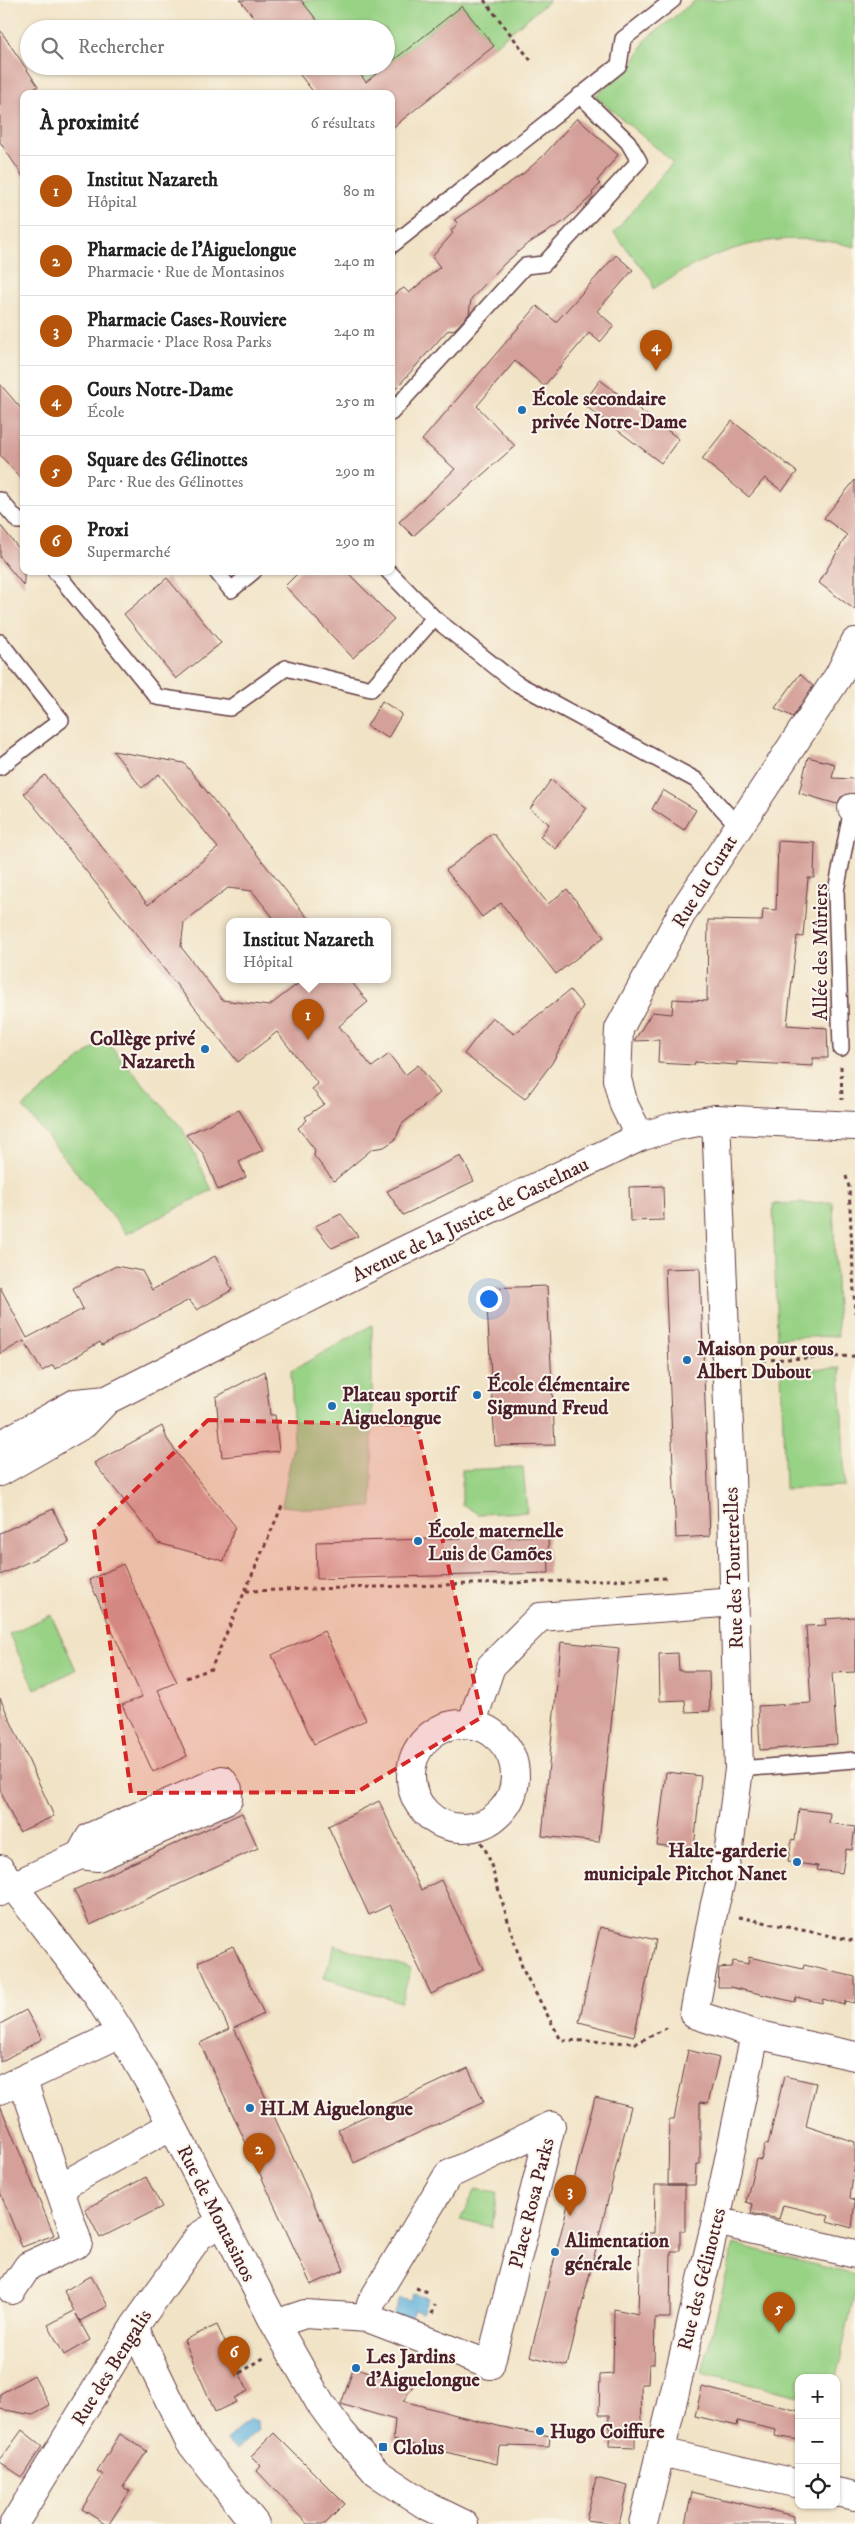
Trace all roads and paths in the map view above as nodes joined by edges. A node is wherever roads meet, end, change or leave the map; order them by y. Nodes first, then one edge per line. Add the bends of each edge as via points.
1 (484, 0) edge
2 (673, 0) edge
3 (532, 62) dead end
4 (580, 95) junction
5 (395, 243) edge
6 (395, 409) edge
7 (0, 500) edge
8 (20, 521) edge
9 (58, 575) edge
10 (219, 575) edge
11 (249, 575) edge
12 (392, 575) edge
13 (434, 618) junction
14 (0, 642) edge
15 (855, 642) edge
16 (0, 767) edge
17 (854, 805) edge
18 (739, 827) junction
19 (841, 1048) joint
20 (716, 1119) junction
21 (849, 1126) edge
22 (640, 1137) junction
23 (846, 1176) dead end
24 (855, 1312) edge
25 (855, 1356) edge
26 (763, 1360) dead end
27 (107, 1400) junction
28 (0, 1445) edge
29 (0, 1472) edge
30 (282, 1506) dead end
31 (674, 1578) dead end
32 (246, 1591) junction
33 (735, 1602) junction
34 (186, 1678) dead end
35 (471, 1725) junction
36 (855, 1760) edge
37 (738, 1769) junction
38 (474, 1828) junction
39 (80, 1855) junction
40 (5, 1883) edge
41 (714, 1911) junction
42 (855, 1941) edge
43 (694, 2014) junction
44 (122, 2033) junction
45 (756, 2034) junction
46 (855, 2056) edge
47 (11, 2085) edge
48 (172, 2126) junction
49 (59, 2188) junction
50 (716, 2221) junction
51 (222, 2222) junction
52 (855, 2254) edge
53 (416, 2288) dead end
54 (12, 2290) dead end
55 (428, 2292) dead end
56 (435, 2305) dead end
57 (432, 2314) dead end
58 (368, 2318) junction
59 (275, 2324) junction
60 (134, 2327) junction
61 (661, 2452) junction
62 (795, 2483) edge
63 (840, 2493) edge
64 (855, 2496) edge
65 (14, 2524) edge
66 (255, 2524) edge
67 (464, 2524) edge
68 (643, 2524) edge

1 - 3 path
2 - 4 lane via 623,39 619,65
4 - 5 lane
4 - 6 lane via 628,142 639,162 544,264 525,266
7 - 8 lane
9 - 13 lane via 157,697 230,708 286,668 371,689
10 - 11 lane via 231,590
12 - 13 lane
13 - 18 lane via 516,683 696,780
14 - 16 lane via 61,720
15 - 18 street, Rue du Curat via 839,674
17 - 19 lane, Allée des Mûriers via 836,890
18 - 22 street, Rue du Curat via 684,911 619,1028 617,1078 624,1105
19 - 21 path
20 - 21 street, Avenue de la Justice de Castelnau
20 - 22 street, Avenue de la Justice de Castelnau
20 - 33 street, Rue des Tourterelles
22 - 27 street, Avenue de la Justice de Castelnau via 378,1263
23 - 24 path
25 - 26 path
27 - 28 street, Avenue de la Justice de Castelnau via 76,1403
27 - 29 street, Avenue de la Justice de Castelnau via 84,1424
30 - 32 path
31 - 32 path
32 - 34 path via 211,1670
33 - 35 street via 540,1617 491,1666
33 - 37 street, Rue des Tourterelles
35 - 38 street via 490,1732 506,1746 514,1764 515,1785 507,1805 493,1820
35 - 38 street via 445,1727 424,1742 412,1765 413,1791 426,1813 448,1827
36 - 37 lane
37 - 41 street, Rue des Tourterelles via 729,1848
38 - 43 path via 488,1855 522,1970 560,2040 637,2044
39 - 39 street via 98,1857 181,1821 228,1799 228,1789 222,1780 90,1837
39 - 40 street
40 - 44 street, Rue de Montasinos via 97,1995
41 - 42 path
41 - 43 street, Rue des Tourterelles
43 - 45 street
44 - 47 street
44 - 48 street, Rue de Montasinos
45 - 46 street
45 - 50 street, Rue des Gélinottes
47 - 49 street
48 - 49 street
48 - 51 street, Rue de Montasinos
49 - 54 street via 78,2243 28,2266
50 - 52 street
50 - 61 street, Rue des Gélinottes
51 - 59 street, Rue de Montasinos
51 - 60 street, Rue des Bengalis via 199,2236
53 - 55 path
56 - 57 path
58 - 58 street, Place Rosa Parks via 371,2303 448,2175 550,2126 490,2366
58 - 59 street, Place Rosa Parks via 305,2314
59 - 67 street, Rue de Montasinos via 320,2403 377,2473 427,2506
60 - 65 street, Rue des Bengalis
60 - 66 street via 189,2441
61 - 62 street
61 - 68 street, Rue des Gélinottes
63 - 64 street

